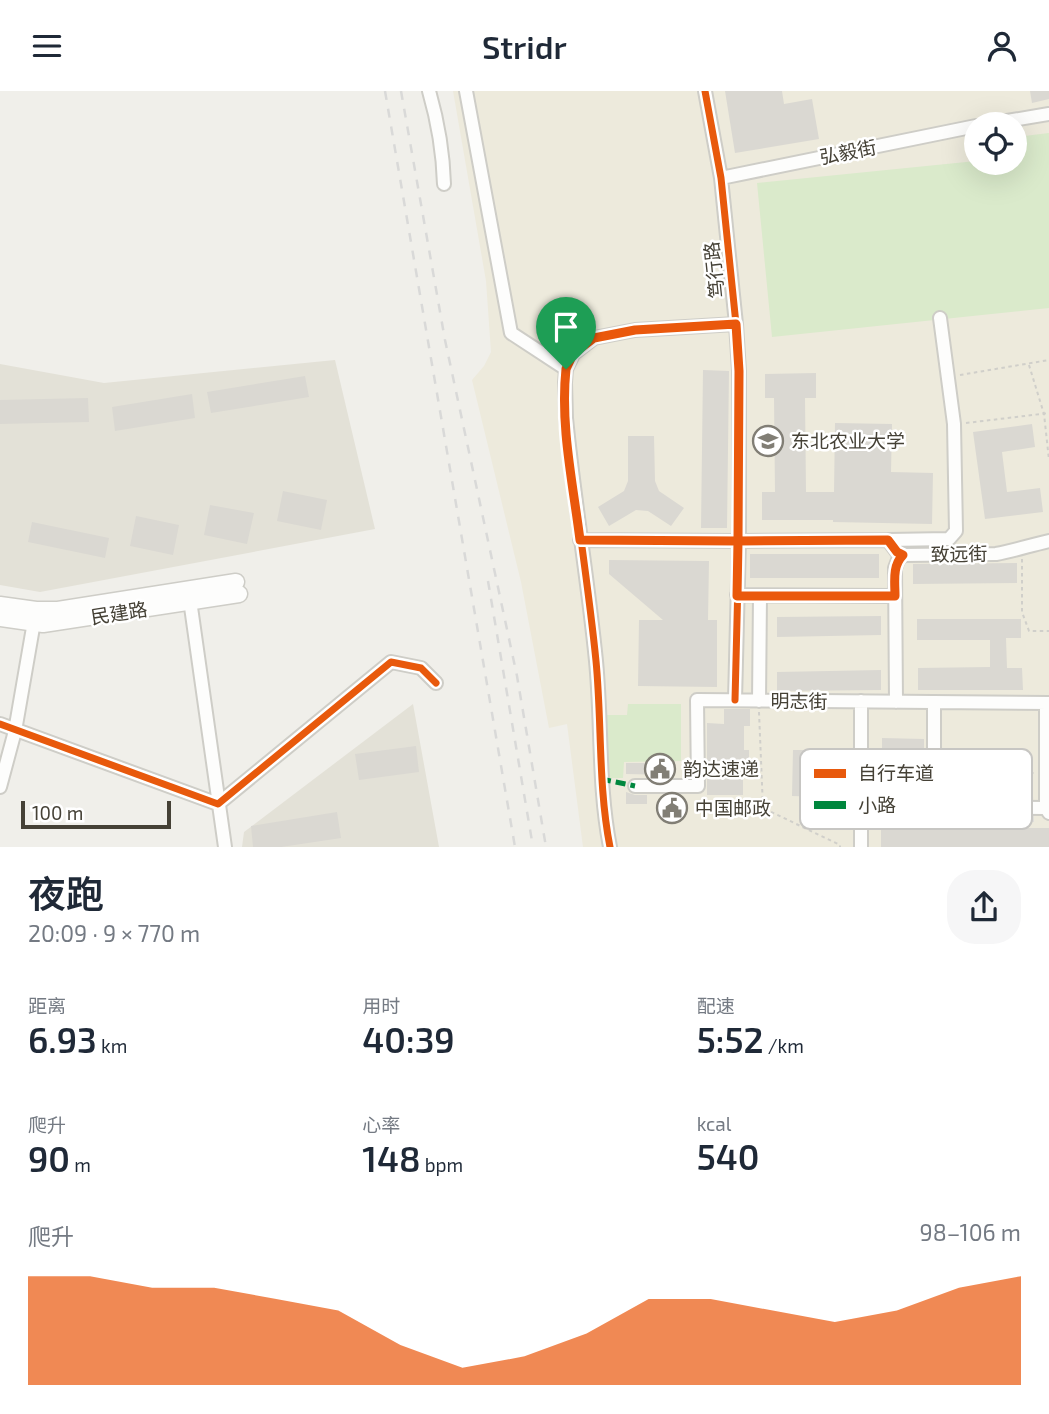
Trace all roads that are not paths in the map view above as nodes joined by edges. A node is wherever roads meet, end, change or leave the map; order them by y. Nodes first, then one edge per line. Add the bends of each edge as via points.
1 (429, 91) edge
2 (466, 91) edge
3 (705, 91) edge
4 (1049, 114) edge
5 (1027, 118) edge
6 (964, 128) edge
7 (721, 178) junction
8 (444, 184) dead end
9 (940, 318) dead end
10 (736, 324) junction
11 (566, 369) junction
12 (580, 540) junction
13 (888, 540) junction
14 (738, 541) junction
15 (1049, 541) edge
16 (903, 555) junction
17 (237, 588) dead end
18 (189, 595) junction
19 (737, 596) junction
20 (760, 596) junction
21 (895, 596) junction
22 (0, 605) edge
23 (35, 617) junction
24 (0, 618) edge
25 (436, 683) dead end
26 (736, 700) junction
27 (759, 701) junction
28 (861, 701) junction
29 (895, 702) junction
30 (934, 702) junction
31 (1048, 703) edge
32 (0, 724) edge
33 (15, 731) junction
34 (861, 749) edge
35 (935, 749) edge
36 (635, 786) dead end
37 (0, 787) edge
38 (218, 804) junction
39 (1047, 810) edge
40 (861, 829) edge
41 (225, 847) edge
42 (610, 847) edge
43 (861, 847) edge

1 - 8 street via 438,121
2 - 11 street via 511,333
3 - 7 street, 笃行路
4 - 5 street
6 - 7 street, 弘毅街
7 - 10 street, 笃行路
9 - 13 street via 954,424 956,531 949,539
10 - 11 street via 635,330 594,338 573,354
10 - 14 street, 笃行路
11 - 12 street via 566,418
12 - 14 street
12 - 42 street via 596,659 601,779
13 - 14 street
13 - 16 street, 致远街
14 - 19 street, 笃行路
15 - 16 street, 致远街 via 996,554
16 - 21 street via 895,568
17 - 18 street, 民建路
18 - 23 street, 民建路 via 58,610
18 - 38 street
19 - 20 street
19 - 26 street, 笃行路
20 - 21 street
20 - 27 street
21 - 29 street
22 - 23 street, 民建路
23 - 24 street, 民建路
23 - 33 street
25 - 38 street via 421,668 391,662
26 - 27 street, 明志街
26 - 36 street, 明志街 via 697,700 698,786
27 - 28 street, 明志街
28 - 29 street, 明志街
28 - 34 street
29 - 30 street, 明志街
30 - 31 street, 明志街
30 - 35 street
31 - 39 street
32 - 33 street
33 - 37 street
33 - 38 street
38 - 41 street
40 - 43 street

